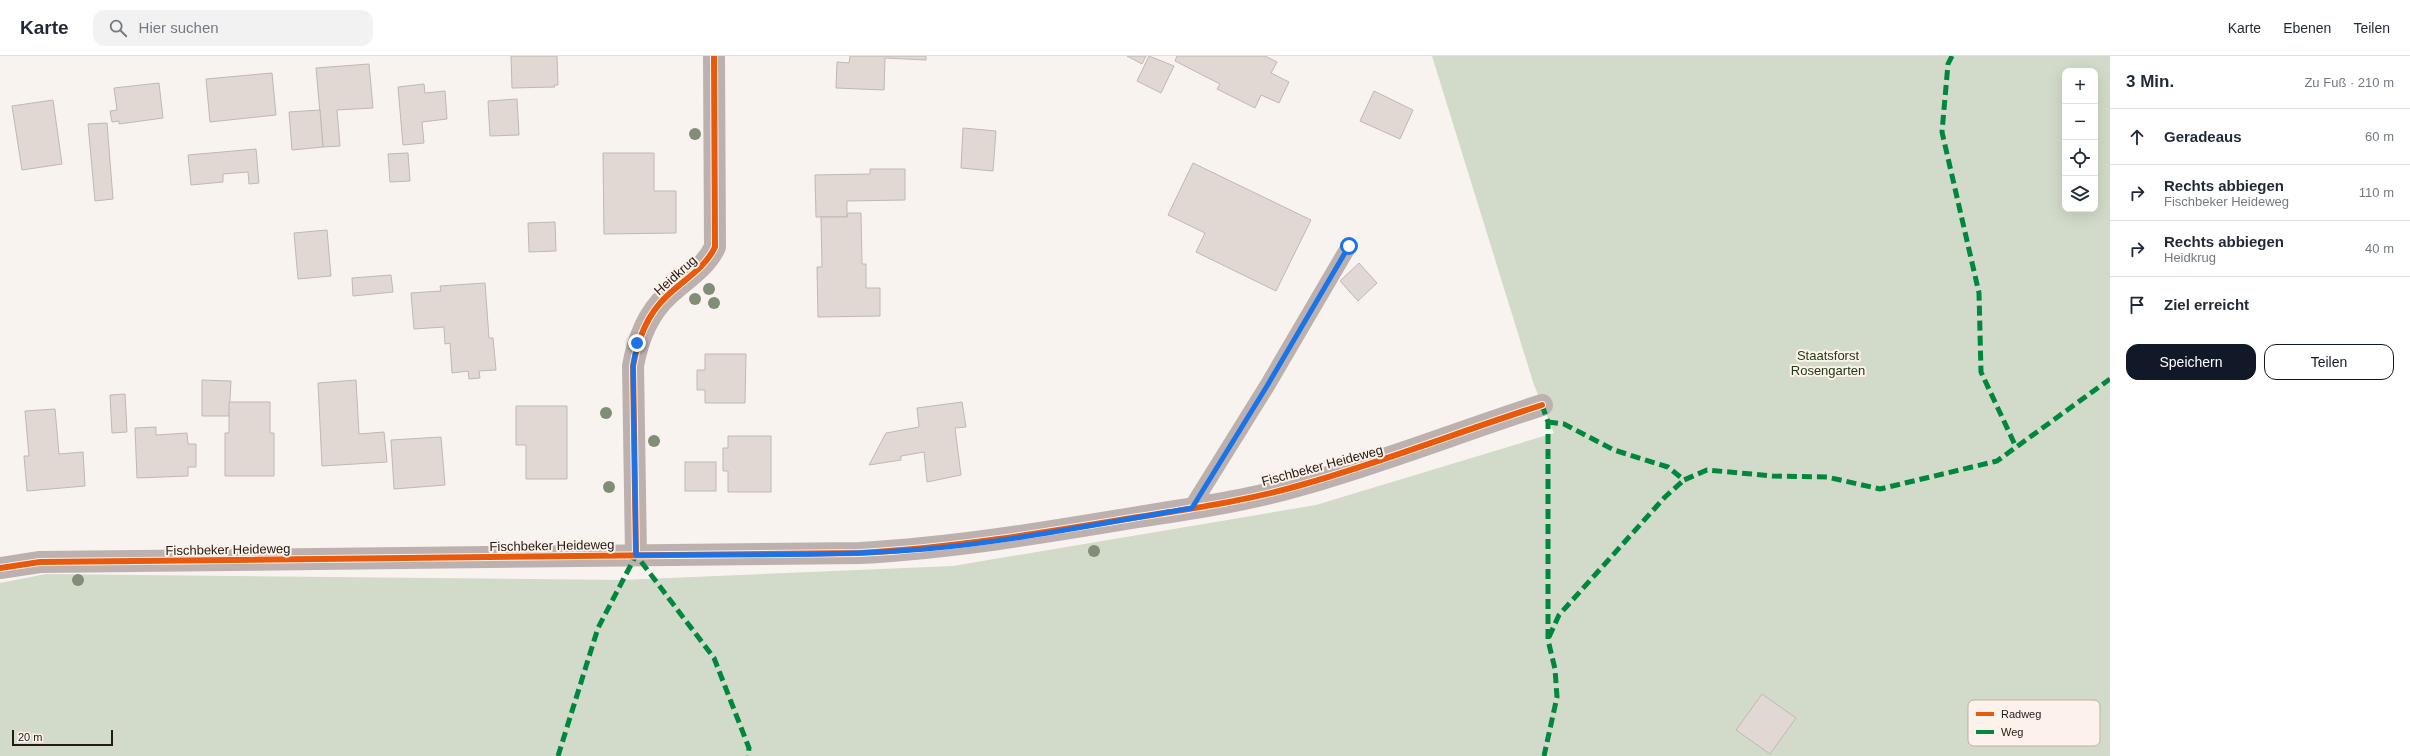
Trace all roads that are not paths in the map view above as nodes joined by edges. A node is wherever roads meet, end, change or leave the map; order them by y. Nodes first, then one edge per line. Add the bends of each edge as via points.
1 (714, 56) edge
2 (1349, 246) dead end
3 (1542, 405) dead end
4 (1192, 508) junction
5 (636, 555) junction
6 (0, 568) edge

1 - 5 street, Heidkrug via 715,247 706,262 667,295 654,310 637,343 633,366
2 - 4 lane
3 - 4 street, Fischbeker Heideweg via 1414,450 1299,486
4 - 5 street, Fischbeker Heideweg via 1020,537 926,549 860,553
5 - 6 street, Fischbeker Heideweg via 40,562

